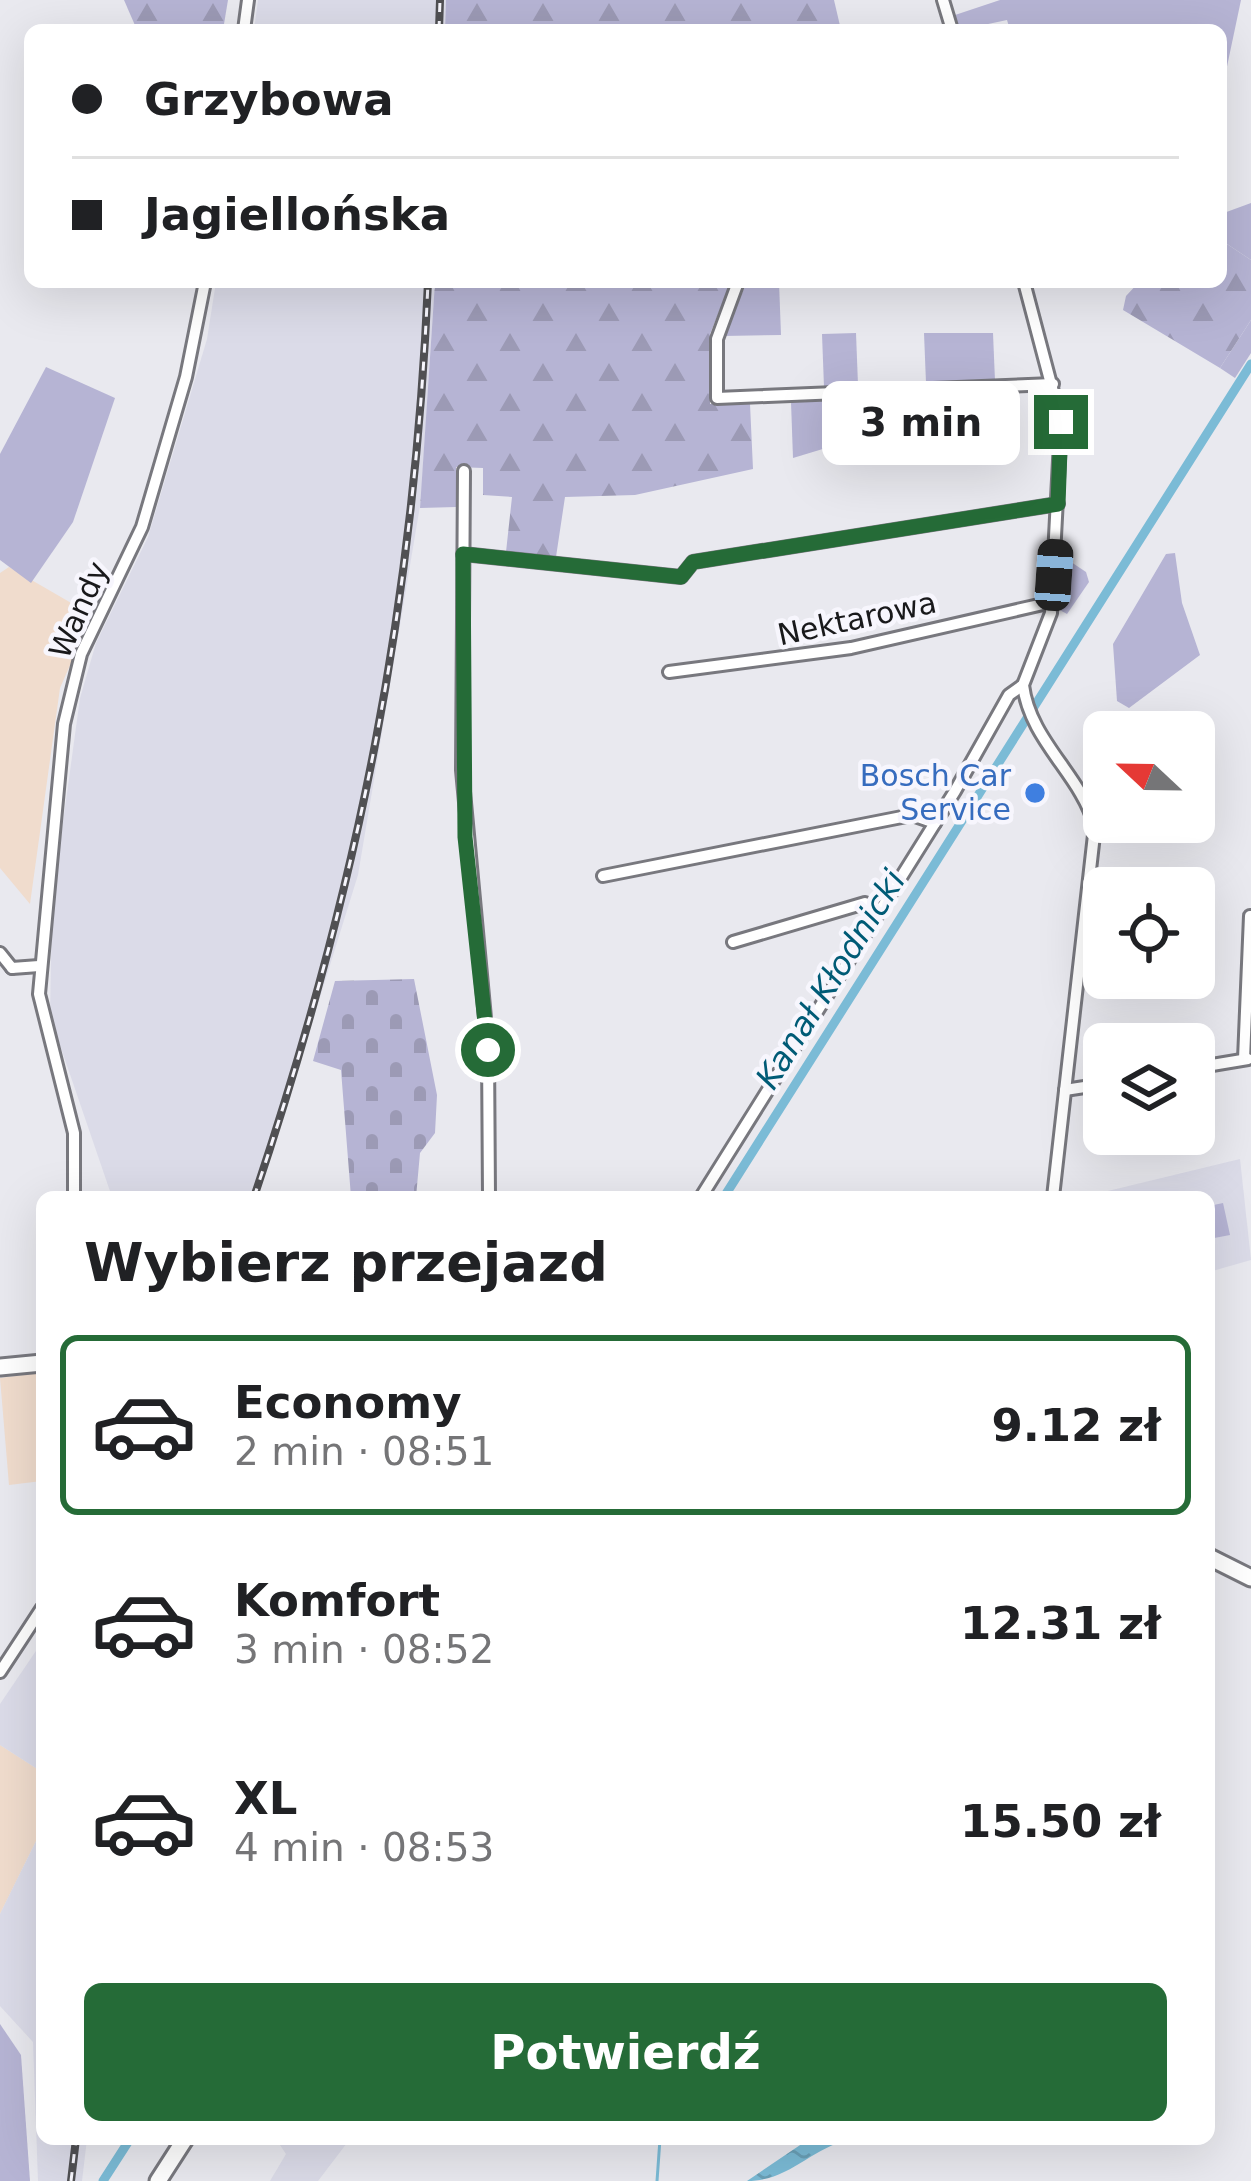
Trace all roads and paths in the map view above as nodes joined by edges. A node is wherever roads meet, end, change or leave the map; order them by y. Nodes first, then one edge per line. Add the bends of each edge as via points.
1 (204, 288) edge
2 (736, 288) edge
3 (1026, 288) edge
4 (1053, 384) junction
5 (464, 470) dead end
6 (1058, 504) junction
7 (463, 554) junction
8 (1052, 602) junction
9 (669, 672) dead end
10 (1024, 692) junction
11 (935, 823) junction
12 (603, 876) dead end
13 (880, 910) junction
14 (1250, 916) edge
15 (733, 942) dead end
16 (0, 953) edge
17 (40, 966) junction
18 (12, 968) junction
19 (0, 977) edge
20 (1248, 1059) edge
21 (1215, 1064) edge
22 (1083, 1087) edge
23 (1065, 1090) junction
24 (74, 1191) edge
25 (489, 1191) edge
26 (705, 1191) edge
27 (1054, 1191) edge
28 (36, 1364) edge
29 (0, 1367) edge
30 (1215, 1560) edge
31 (1251, 1578) edge
32 (36, 1616) edge
33 (0, 1672) edge
34 (181, 2145) edge
35 (158, 2181) edge

1 - 17 street, Wandy via 142,527 72,686
2 - 4 street via 717,339 717,398
3 - 4 street
4 - 6 street via 1061,422
5 - 7 street
6 - 7 street via 693,562 681,577
6 - 8 street
7 - 25 street via 465,837 486,1018
8 - 9 street, Nektarowa via 851,648
8 - 10 street
10 - 11 street via 1009,695
10 - 23 street via 1095,826
11 - 12 street via 912,815
11 - 13 street
13 - 15 street via 866,903
13 - 26 street
14 - 20 street
16 - 18 street
17 - 18 street
17 - 24 street, Wandy via 42,1018 74,1133
18 - 19 street
20 - 21 street
22 - 23 street
23 - 27 street
28 - 29 main road
30 - 31 main road
32 - 33 street
34 - 35 main road

